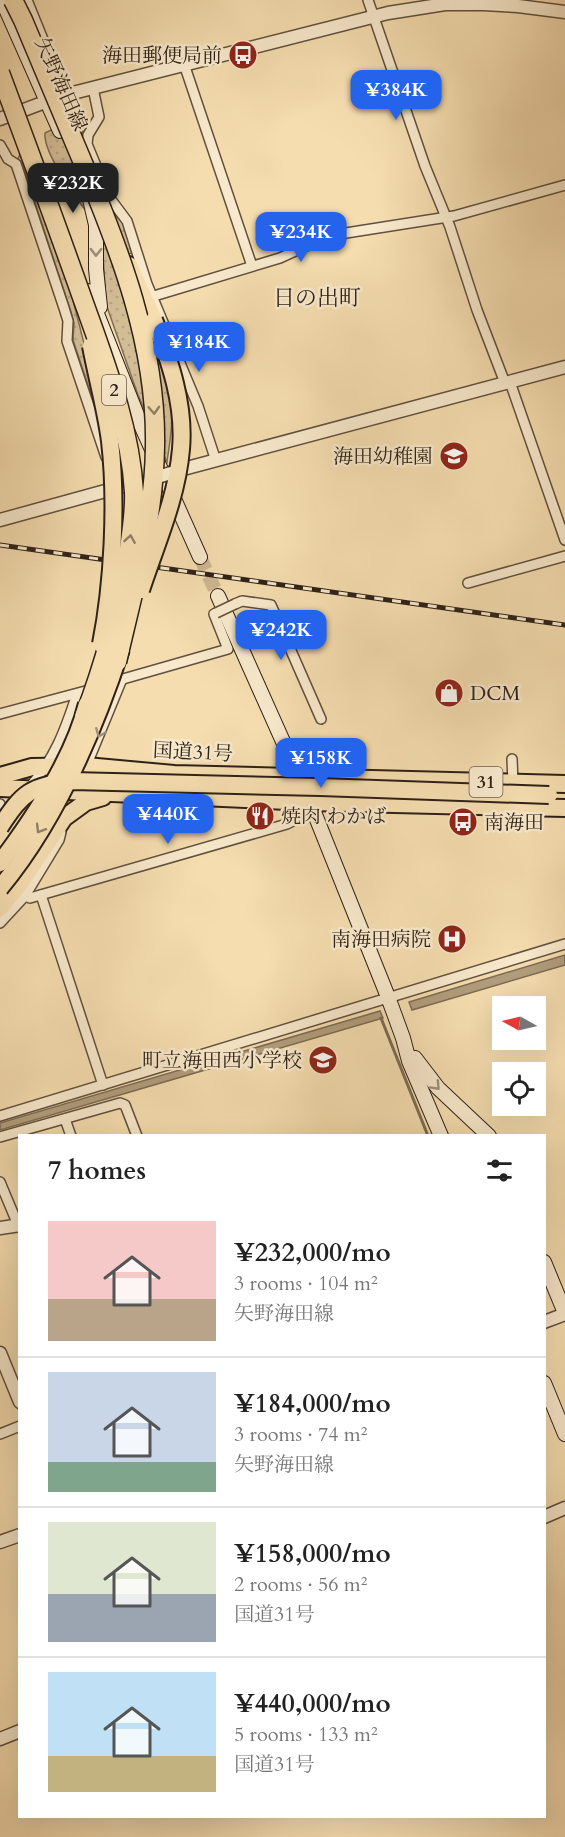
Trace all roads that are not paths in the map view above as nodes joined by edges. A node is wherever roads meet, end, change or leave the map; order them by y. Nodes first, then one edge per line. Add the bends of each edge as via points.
1 (2, 0) edge
2 (13, 0) edge
3 (27, 0) edge
4 (368, 0) edge
5 (499, 2) edge
6 (565, 12) edge
7 (374, 16) junction
8 (184, 64) junction
9 (55, 69) dead end
10 (0, 73) edge
11 (93, 88) junction
12 (47, 101) junction
13 (16, 113) junction
14 (0, 119) edge
15 (0, 145) edge
16 (4, 161) edge
17 (565, 185) edge
18 (88, 194) junction
19 (445, 216) junction
20 (59, 223) junction
21 (252, 266) junction
22 (153, 296) junction
23 (103, 326) junction
24 (565, 367) edge
25 (507, 382) junction
26 (216, 461) junction
27 (116, 488) junction
28 (0, 520) edge
29 (565, 540) edge
30 (565, 556) edge
31 (200, 557) tunnel mouth
32 (468, 583) dead end
33 (218, 596) tunnel mouth
34 (119, 671) junction
35 (77, 694) junction
36 (0, 714) edge
37 (84, 717) junction
38 (321, 719) dead end
39 (512, 759) dead end
40 (86, 766) junction
41 (47, 767) junction
42 (0, 776) edge
43 (299, 776) junction
44 (513, 783) junction
45 (565, 784) edge
46 (0, 788) edge
47 (28, 790) junction
48 (73, 792) junction
49 (151, 794) junction
50 (557, 796) edge
51 (310, 802) junction
52 (0, 804) edge
53 (565, 808) edge
54 (64, 818) junction
55 (0, 826) edge
56 (0, 863) edge
57 (0, 888) edge
58 (22, 890) junction
59 (41, 895) junction
60 (0, 908) edge
61 (0, 923) edge
62 (565, 944) edge
63 (389, 999) junction
64 (403, 1038) junction
65 (103, 1085) junction
66 (22, 1111) junction
67 (0, 1116) edge
68 (65, 1119) junction
69 (28, 1127) junction
70 (70, 1134) edge
71 (136, 1134) edge
72 (440, 1134) edge
73 (487, 1134) edge
74 (0, 1137) edge
75 (0, 1182) edge
76 (18, 1223) edge
77 (18, 1225) edge
78 (0, 1228) edge
79 (546, 1267) edge
80 (565, 1313) edge
81 (546, 1321) edge
82 (0, 1353) edge
83 (546, 1388) edge
84 (18, 1397) edge
85 (18, 1427) edge
86 (0, 1434) edge
87 (565, 1434) edge
88 (565, 1508) edge
89 (546, 1515) edge
90 (18, 1535) edge
91 (0, 1542) edge
92 (18, 1732) edge
93 (0, 1739) edge

1 - 12 main road, 矢野海田線
2 -> 34 highway, 2, bridge via 109,223 132,287 152,382 152,499
3 - 9 street
4 - 7 street
5 - 6 street
5 - 7 street via 445,4
7 - 8 street
7 - 19 street
8 - 11 street
8 - 21 street
10 - 13 main road, 矢野海田線
37 -> 10 highway, 2, bridge via 124,577 132,529 131,460 116,395
11 - 12 street
11 - 22 street via 99,117 87,144 109,197 128,221
12 - 13 street
12 - 18 main road, 矢野海田線
13 - 14 street
13 - 20 main road, 矢野海田線
15 - 16 street
16 - 27 street via 16,165 64,308 67,341
17 - 19 street
18 -> 23 main road, 矢野海田線 via 96,225 96,269
18 - 34 highway, bridge via 129,265 154,320 171,366 182,429 174,489
19 - 21 street via 346,233
19 - 25 street
20 - 23 main road, 矢野海田線
20 - 37 highway, bridge via 110,439 113,494 108,601
21 - 22 street
22 - 26 street
23 - 31 main road, 矢野海田線
24 - 25 street
25 - 26 street
25 - 29 street
26 - 27 street, bridge
27 - 28 street
30 - 32 street
33 - 43 main road
34 - 35 street
34 - 38 street, bridge via 228,649 214,614 242,602 271,605
34 -> 40 street
34 -> 57 highway, 2, bridge via 66,783
35 - 36 street
35 - 41 street
37 - 56 highway, 2, bridge via 56,776
39 - 44 street
40 - 41 highway, 国道31号 / 31
40 - 43 highway, 国道31号 / 31 via 174,774
40 - 48 street
41 - 42 highway, 国道31号 / 31
41 - 47 street
43 - 44 highway, 国道31号 / 31
43 - 51 main road
44 - 45 highway, 国道31号 / 31
46 - 47 highway, 31
47 - 48 highway, 31
47 - 55 street
48 - 49 highway, 31
48 - 54 street
49 - 51 highway, 31
49 - 54 highway via 103,797 86,802
50 - 55 highway, bridge via 72,781 29,791
51 - 53 highway, 31
51 - 59 street via 287,824
51 - 63 main road
52 - 55 street
54 - 58 highway
58 - 59 street via 30,898
58 - 60 highway
58 - 61 street
59 - 65 street
62 - 63 street
63 - 64 main road
63 - 65 street
64 - 72 main road
64 -> 73 main road via 431,1081
65 - 66 street
66 - 67 street
66 - 69 street
68 - 69 street
68 - 70 street
68 - 71 street via 120,1103 125,1105
69 - 74 street
75 - 76 street
77 - 78 street
79 - 80 main road
80 - 81 street
82 - 84 street
83 - 87 main road
85 - 86 street
88 - 89 street
90 - 91 street
92 - 93 street

